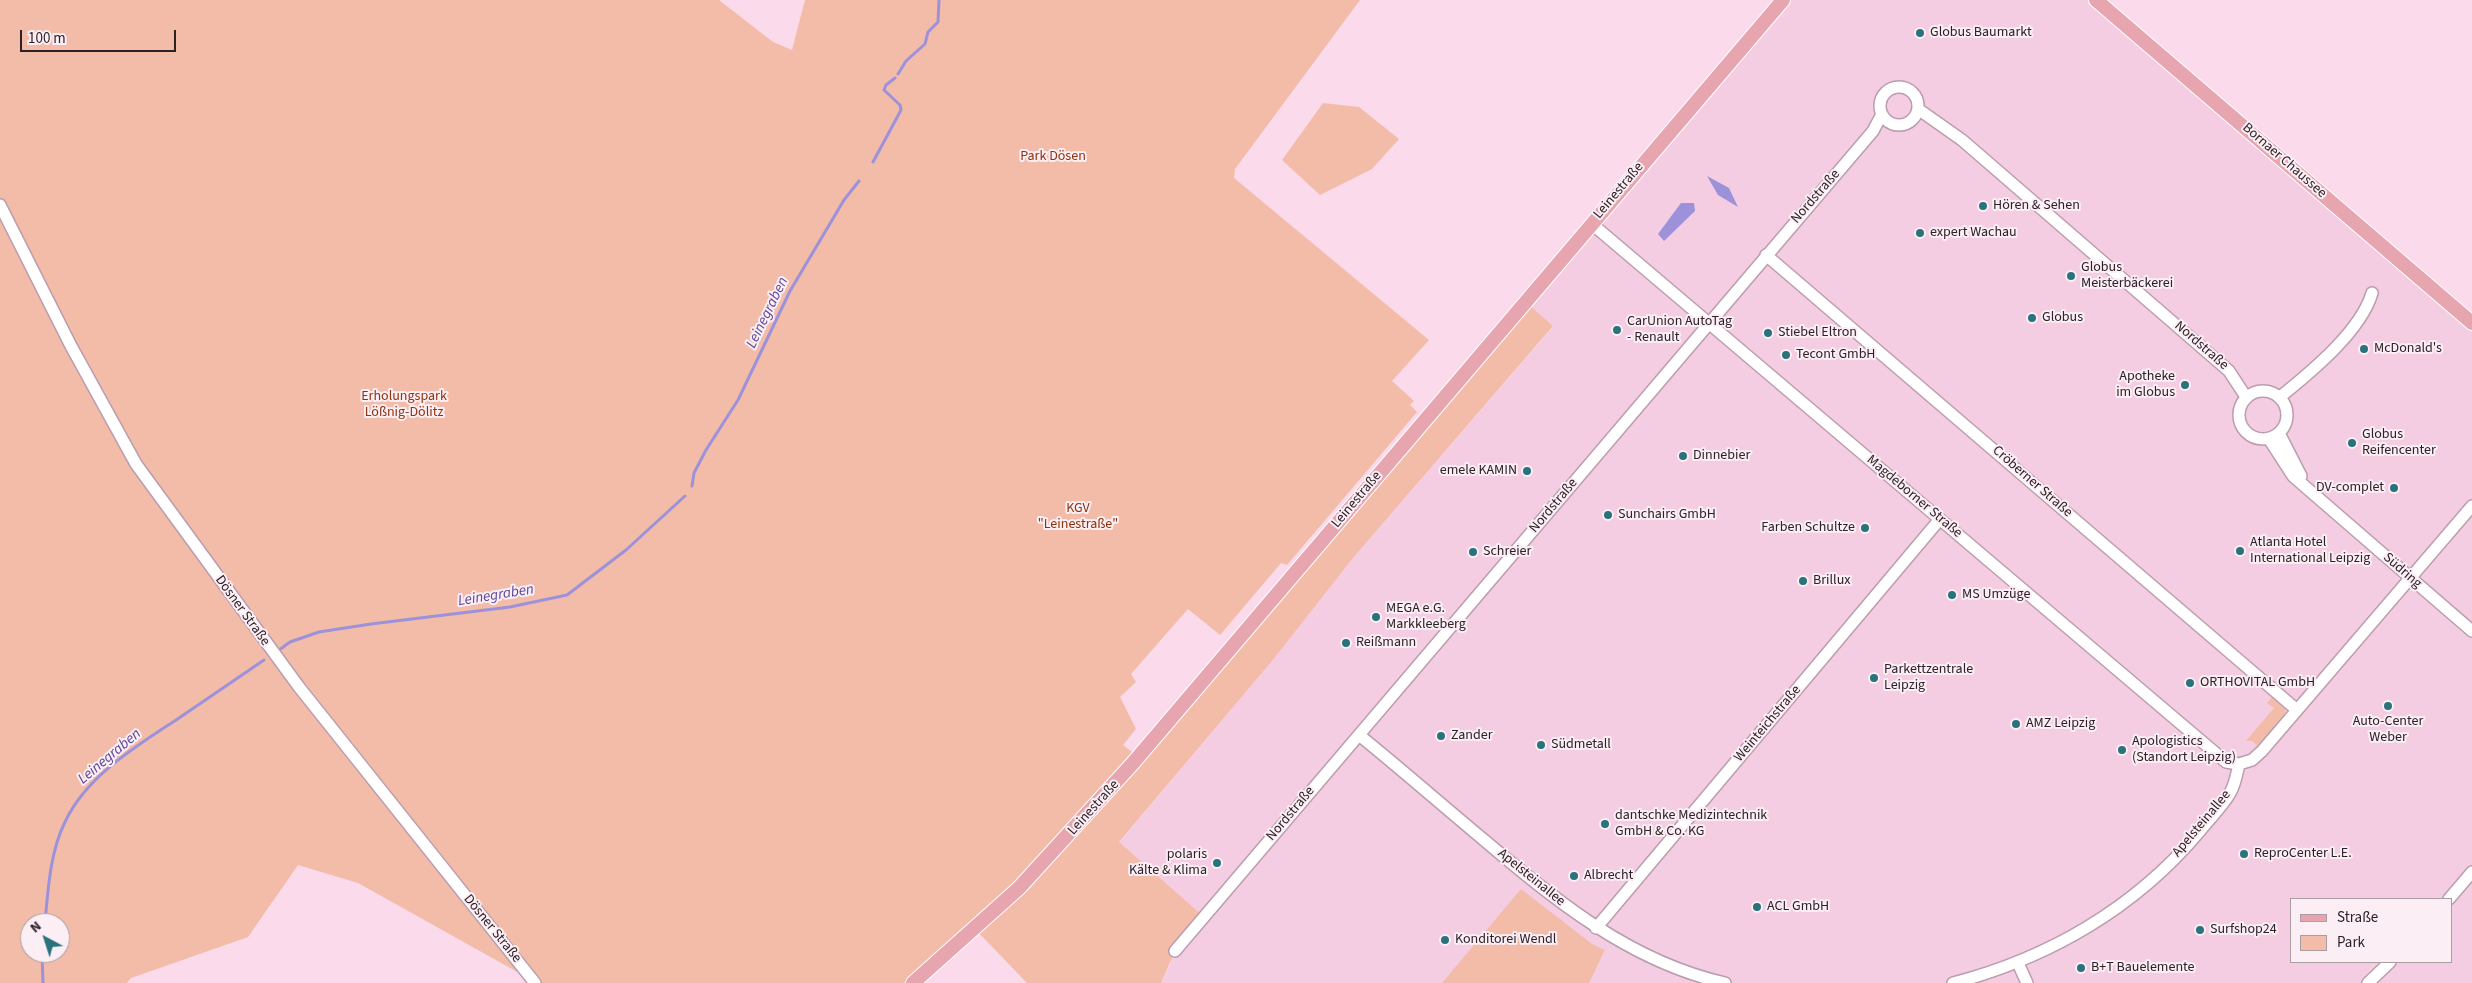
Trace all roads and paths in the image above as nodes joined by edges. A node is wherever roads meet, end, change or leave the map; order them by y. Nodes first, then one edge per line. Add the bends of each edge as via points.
1 (1782, 0) edge
2 (2096, 0) edge
3 (1918, 110) junction
4 (1882, 114) junction
5 (1892, 124) junction
6 (1874, 130) junction
7 (0, 205) edge
8 (1592, 224) junction
9 (1766, 255) junction
10 (2372, 292) dead end
11 (1708, 323) junction
12 (2472, 323) edge
13 (2280, 396) junction
14 (2246, 397) junction
15 (2274, 436) junction
16 (2472, 506) edge
17 (1940, 519) junction
18 (2410, 578) junction
19 (2472, 631) edge
20 (2297, 710) junction
21 (1359, 735) junction
22 (2239, 764) junction
23 (2472, 872) edge
24 (2450, 898) edge
25 (1596, 928) junction
26 (1175, 951) dead end
27 (2018, 963) junction
28 (2389, 963) edge
29 (535, 983) edge
30 (913, 983) edge
31 (1725, 983) edge
32 (1953, 983) edge
33 (2027, 983) edge
34 (2368, 983) edge

1 - 8 main road, Leinestraße
2 - 12 main road, Bornaer Chaussee
3 - 4 street, Nordstraße via 1913,93 1905,88 1896,88 1882,97
3 - 5 street via 1908,123
3 - 14 street, Nordstraße via 1962,140 2229,371
4 - 5 street
4 - 6 street, Nordstraße
5 - 6 street
6 - 9 street, Nordstraße
7 - 29 street, Dösner Straße via 71,346 136,464 310,701
8 - 11 street, Magdeborner Straße
8 - 30 main road, Leinestraße via 1078,825 1019,888
9 - 11 street, Nordstraße
9 - 20 street, Cröberner Straße
10 - 13 street via 2367,309 2314,370
11 - 17 street, Magdeborner Straße
11 - 21 street, Nordstraße
13 - 14 street via 2264,390
13 - 15 street via 2288,416 2284,428
14 - 15 street via 2239,414 2243,429 2255,438
15 - 18 street, Südring via 2309,490
16 - 18 street
17 - 22 street, Magdeborner Straße via 2226,762
17 - 25 street, Weinteichstraße
18 - 19 street, Südring
18 - 20 street
20 - 22 street via 2262,752
21 - 25 street, Apelsteinallee via 1525,875
21 - 26 street, Nordstraße
22 - 27 street, Apelsteinallee via 2231,793 2182,851 2145,886 2107,915
23 - 24 street
25 - 31 street, Apelsteinallee via 1658,962
27 - 32 street, Apelsteinallee
27 - 33 street
28 - 34 street

